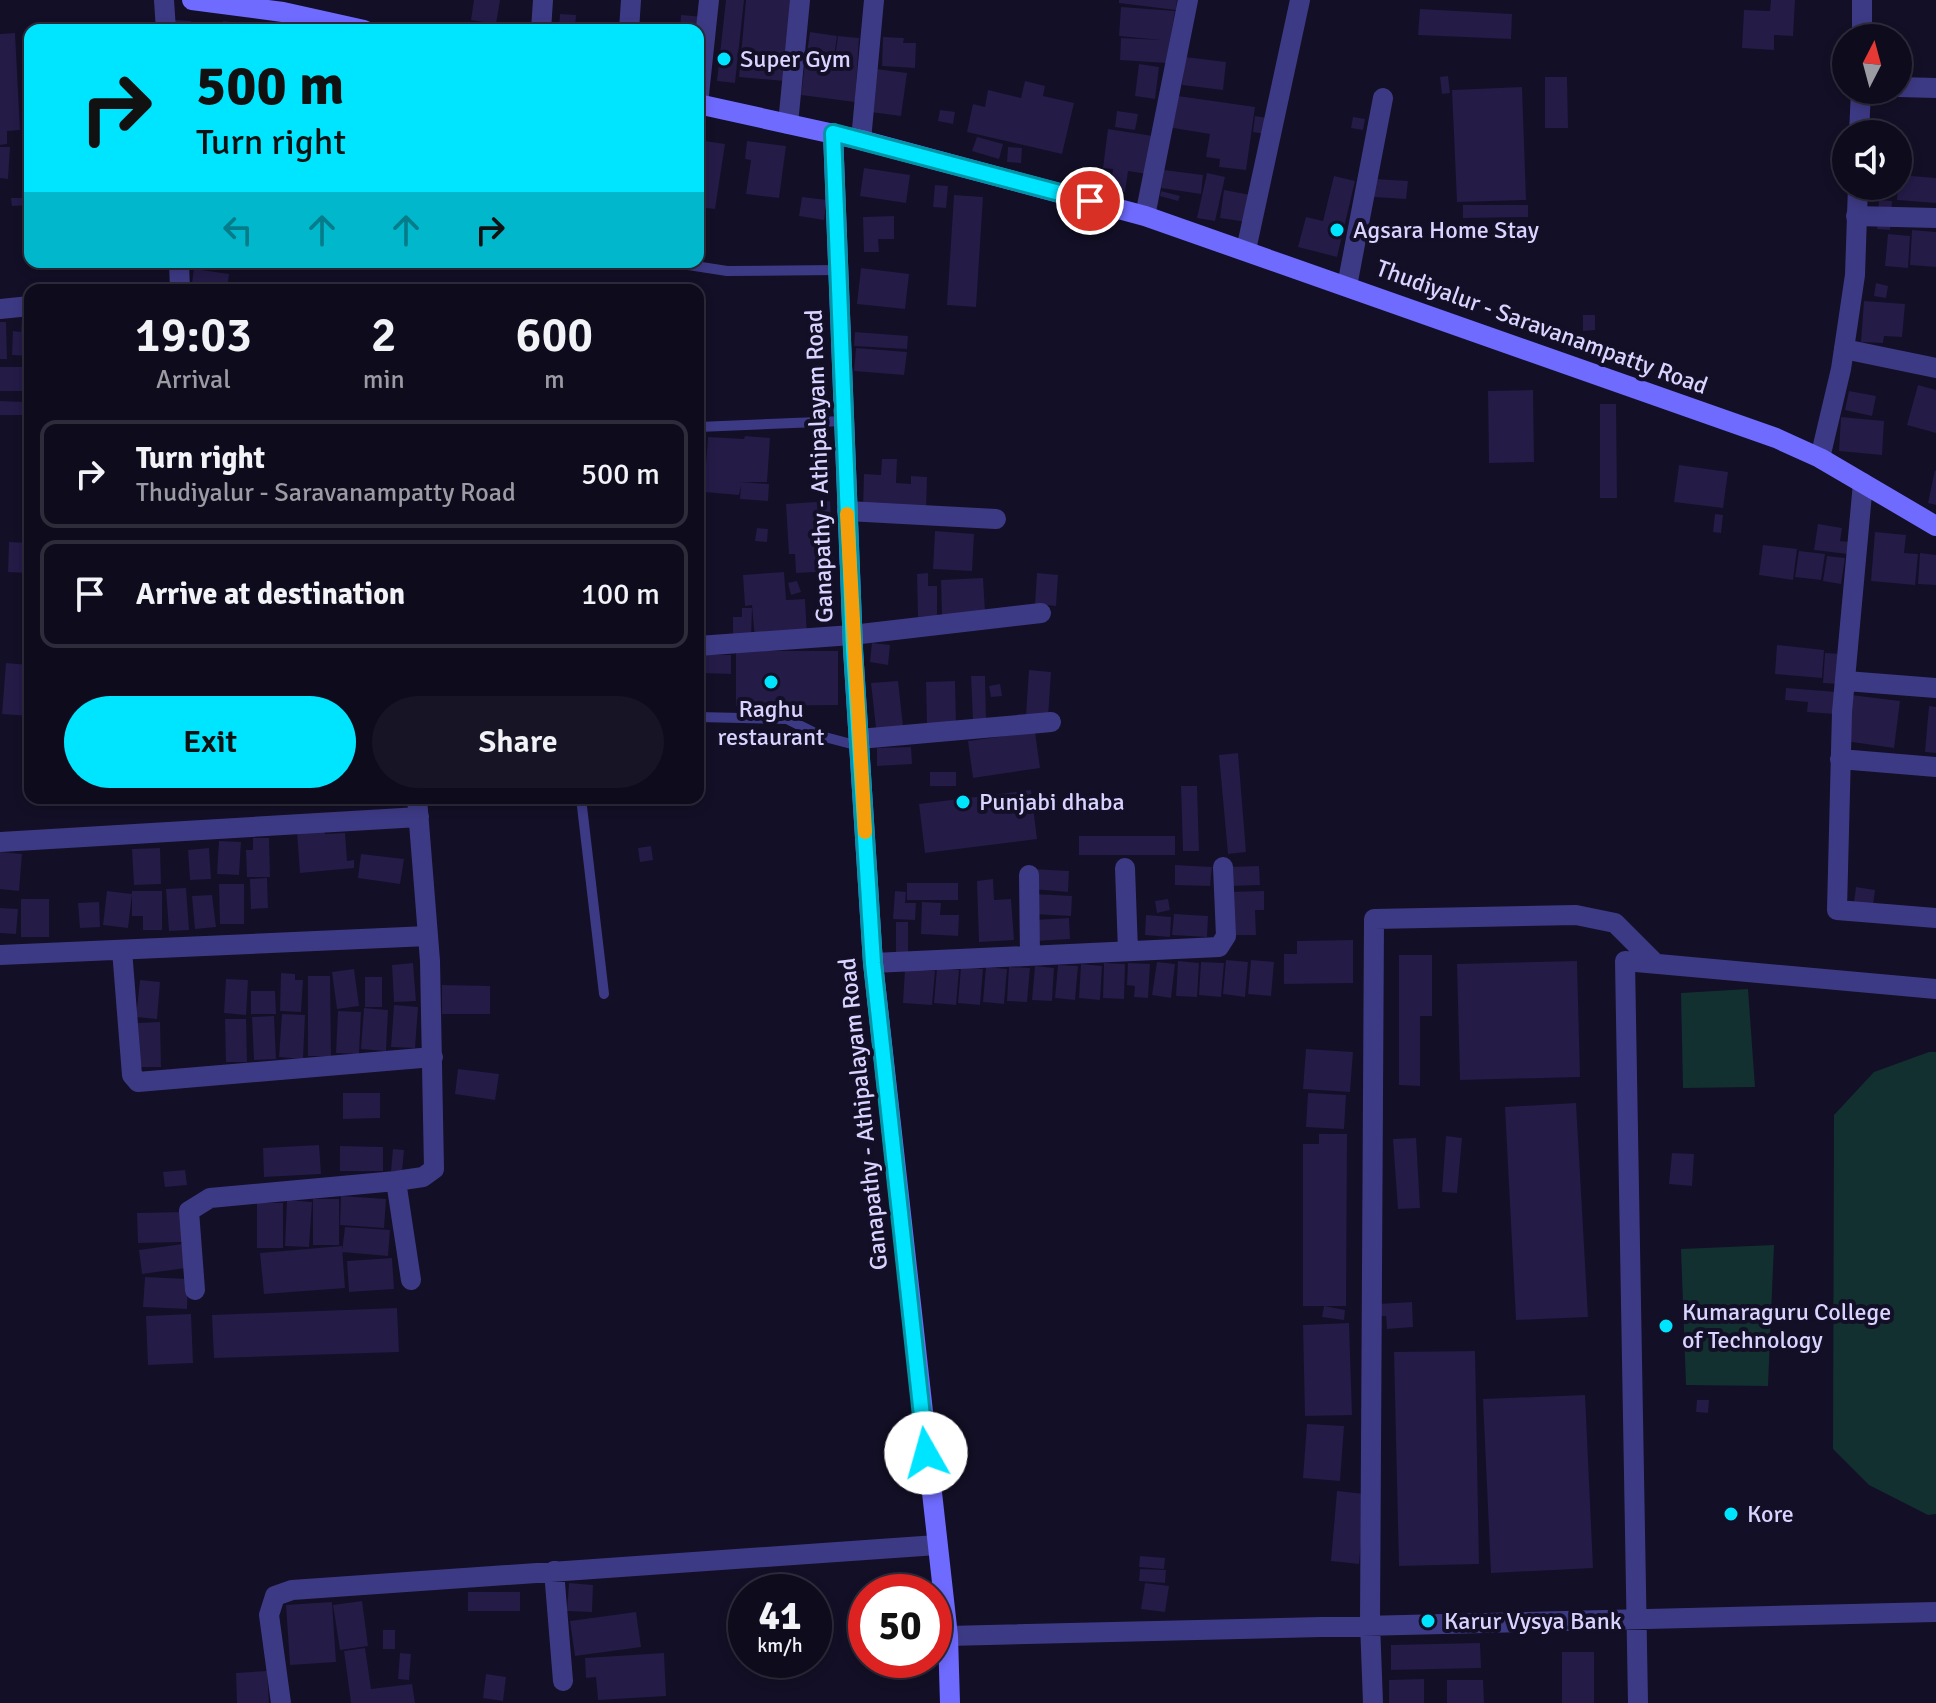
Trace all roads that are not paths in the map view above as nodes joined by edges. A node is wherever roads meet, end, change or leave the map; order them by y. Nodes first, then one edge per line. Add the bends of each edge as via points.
1 (164, 0) edge
2 (192, 0) edge
3 (543, 0) edge
4 (631, 0) edge
5 (709, 0) edge
6 (800, 0) edge
7 (874, 0) edge
8 (1188, 0) edge
9 (1300, 0) edge
10 (1862, 0) edge
11 (281, 6) edge
12 (166, 24) edge
13 (343, 24) edge
14 (541, 24) edge
15 (629, 24) edge
16 (1862, 24) edge
17 (704, 47) edge
18 (1912, 87) edge
19 (1936, 88) edge
20 (1383, 98) dead end
21 (704, 105) edge
22 (788, 124) junction
23 (833, 133) junction
24 (861, 140) junction
25 (1857, 200) edge
26 (1145, 216) junction
27 (1856, 216) junction
28 (1936, 218) edge
29 (1246, 250) junction
30 (704, 267) edge
31 (837, 270) junction
32 (1347, 286) junction
33 (24, 307) edge
34 (0, 309) edge
35 (1844, 349) junction
36 (1936, 368) edge
37 (843, 421) junction
38 (704, 427) edge
39 (1820, 458) junction
40 (1863, 483) junction
41 (847, 511) junction
42 (996, 519) dead end
43 (1936, 526) edge
44 (1041, 613) dead end
45 (852, 635) junction
46 (704, 646) edge
47 (1846, 681) junction
48 (1936, 688) edge
49 (704, 717) edge
50 (1051, 722) dead end
51 (859, 743) junction
52 (1840, 759) junction
53 (1936, 767) edge
54 (582, 804) edge
55 (418, 808) edge
56 (0, 842) edge
57 (1223, 867) dead end
58 (1125, 868) dead end
59 (1029, 875) dead end
60 (1936, 918) edge
61 (428, 936) junction
62 (1632, 940) junction
63 (122, 950) junction
64 (1128, 951) junction
65 (0, 955) edge
66 (1030, 956) junction
67 (1625, 961) junction
68 (873, 963) junction
69 (1656, 964) junction
70 (1936, 989) edge
71 (604, 994) dead end
72 (433, 1057) junction
73 (396, 1181) junction
74 (411, 1280) dead end
75 (195, 1290) dead end
76 (937, 1545) junction
77 (554, 1571) junction
78 (941, 1574) edge
79 (1936, 1612) edge
80 (1636, 1617) junction
81 (1370, 1623) junction
82 (952, 1636) edge
83 (949, 1678) edge
84 (563, 1681) dead end
85 (281, 1703) edge
86 (950, 1703) edge
87 (1373, 1703) edge
88 (1638, 1703) edge

1 - 12 street
2 - 11 main road
3 - 14 street
4 - 15 street
5 - 17 street
6 - 22 street
7 - 24 street
8 - 26 street
9 - 29 street
10 - 16 street
11 - 13 main road
18 - 19 street
20 - 32 street
21 - 22 main road, Thudiyalur - Saravanampatty Road
22 - 23 main road, Thudiyalur - Saravanampatty Road
23 - 24 main road, Thudiyalur - Saravanampatty Road
23 - 31 main road, Ganapathy - Athipalayam Road
24 - 26 main road, Thudiyalur - Saravanampatty Road
25 - 27 street
26 - 29 main road, Thudiyalur - Saravanampatty Road
27 - 28 street
27 - 35 street via 1855,275
29 - 32 main road, Thudiyalur - Saravanampatty Road
30 - 31 lane
31 - 37 main road, Ganapathy - Athipalayam Road
32 - 39 main road, Thudiyalur - Saravanampatty Road
33 - 34 street
35 - 36 street
35 - 39 street
37 - 38 lane
37 - 41 main road, Ganapathy - Athipalayam Road
39 - 40 main road, Thudiyalur - Saravanampatty Road
40 - 43 main road, Thudiyalur - Saravanampatty Road
40 - 47 street
41 - 42 street
41 - 45 main road, Ganapathy - Athipalayam Road
44 - 45 street
45 - 46 street
45 - 51 main road, Ganapathy - Athipalayam Road
47 - 48 street
47 - 52 street
49 - 51 lane via 787,719 821,736
50 - 51 street
51 - 68 main road, Ganapathy - Athipalayam Road
52 - 53 street
52 - 60 street via 1837,910
54 - 71 lane
55 - 56 street
55 - 61 street
57 - 64 street via 1226,936 1219,947
58 - 64 street
59 - 66 street
61 - 63 street
61 - 72 street
62 - 67 street
62 - 69 street
62 - 81 street via 1615,923 1576,915 1374,919
63 - 65 street
63 - 72 street via 132,1075 138,1082
64 - 66 street
66 - 68 street
67 - 69 street
67 - 80 street
68 - 76 main road, Ganapathy - Athipalayam Road
69 - 70 street
72 - 73 street via 434,1169 423,1177
73 - 74 street
73 - 75 street via 210,1198 189,1211
76 - 77 street
76 - 78 main road, Ganapathy - Athipalayam Road
77 - 84 street
77 - 85 street via 292,1590 275,1596 269,1615
79 - 80 street
80 - 81 street
80 - 88 street
81 - 82 street
81 - 87 street
83 - 86 main road, Ganapathy - Athipalayam Road

